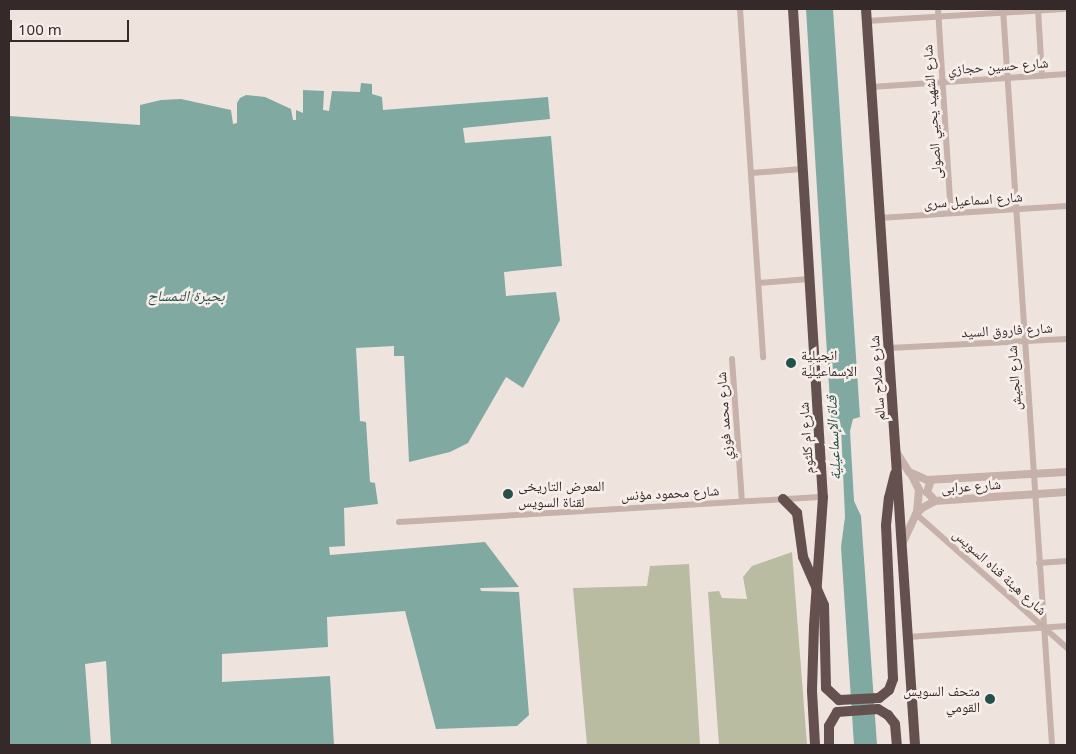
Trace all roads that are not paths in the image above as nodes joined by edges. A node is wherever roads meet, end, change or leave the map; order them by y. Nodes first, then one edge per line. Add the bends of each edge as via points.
1 (740, 9) edge
2 (793, 9) edge
3 (866, 9) edge
4 (938, 9) edge
5 (1064, 9) edge
6 (1038, 10) edge
7 (1003, 11) edge
8 (939, 17) junction
9 (866, 21) junction
10 (1067, 74) edge
11 (1042, 76) junction
12 (1008, 78) junction
13 (943, 82) junction
14 (871, 87) junction
15 (802, 169) junction
16 (751, 172) junction
17 (1067, 206) edge
18 (1016, 209) junction
19 (951, 213) junction
20 (880, 218) junction
21 (809, 280) junction
22 (759, 283) junction
23 (1067, 338) edge
24 (1024, 342) junction
25 (889, 348) junction
26 (763, 357) dead end
27 (732, 359) dead end
28 (896, 453) junction
29 (897, 468) junction
30 (1067, 472) edge
31 (911, 473) junction
32 (1034, 474) junction
33 (930, 480) junction
34 (1067, 492) edge
35 (1035, 494) junction
36 (823, 497) junction
37 (783, 499) junction
38 (934, 501) junction
39 (742, 502) junction
40 (916, 514) junction
41 (399, 522) dead end
42 (902, 546) junction
43 (1067, 560) edge
44 (1039, 563) junction
45 (816, 587) junction
46 (1067, 626) edge
47 (1044, 628) junction
48 (908, 637) junction
49 (1067, 648) edge
50 (815, 745) edge
51 (830, 745) edge
52 (897, 745) edge
53 (915, 745) edge
54 (1052, 745) edge

1 - 16 street
2 - 15 highway, شارع ام كلثوم
3 - 9 highway, شارع صلاح سالم
4 - 8 street, شارع الشهيد يحيي الصولى
5 - 6 street
6 - 7 street
6 - 11 street
7 - 8 street
7 - 12 street, شارع الجيش
8 - 9 street
8 - 13 street, شارع الشهيد يحيي الصولى
9 - 14 highway, شارع صلاح سالم
10 - 11 street, شارع حسين حجازي
11 - 12 street, شارع حسين حجازي
12 - 13 street, شارع حسين حجازي
12 - 18 street, شارع الجيش
13 - 14 street, شارع حسين حجازي
13 - 19 street, شارع الشهيد يحيي الصولى
14 - 20 highway, شارع صلاح سالم
15 - 16 street
15 - 21 highway, شارع ام كلثوم
16 - 22 street
17 - 18 street, شارع اسماعيل سرى
18 - 19 street, شارع اسماعيل سرى
18 - 24 street, شارع الجيش
19 - 20 street, شارع اسماعيل سرى
20 - 25 highway, شارع صلاح سالم
21 - 22 street
21 - 36 highway, شارع ام كلثوم
22 - 26 street
23 - 24 street, شارع فاروق السيد
24 - 25 street, شارع فاروق السيد
24 - 32 street, شارع الجيش
25 - 28 highway, شارع صلاح سالم
27 - 39 street, شارع محمد فوزي
28 - 29 highway, شارع صلاح سالم
28 - 31 street
29 - 42 highway, شارع صلاح سالم
29 - 45 highway via 886,526 893,679 889,690 879,698 839,700 826,688 825,614 823,599
30 - 32 street, شارع عرابى
31 - 33 street, شارع عرابى
31 - 40 street via 919,496
32 - 33 street, شارع عرابى
32 - 35 street, شارع الجيش
33 - 38 street via 927,492
34 - 35 street, شارع عرابى
35 - 38 street, شارع عرابى
35 - 44 street, شارع الجيش
36 - 37 street, شارع محمود مؤنس
36 - 45 highway, شارع ام كلثوم
37 - 39 street, شارع محمود مؤنس
37 - 45 highway via 797,513 803,557
38 - 40 street, شارع عرابى
39 - 41 street, شارع محمود مؤنس
40 - 42 street
40 - 47 street, شارع هيئة قناه السويس
42 - 48 highway, شارع صلاح سالم
43 - 44 street
44 - 47 street, شارع الجيش
45 - 50 highway, شارع ام كلثوم via 812,690
46 - 47 street
47 - 48 street
47 - 49 street, شارع هيئة قناه السويس
47 - 54 street, شارع الجيش
48 - 53 highway, شارع صلاح سالم
51 - 52 highway via 830,720 841,711 878,709 895,724

